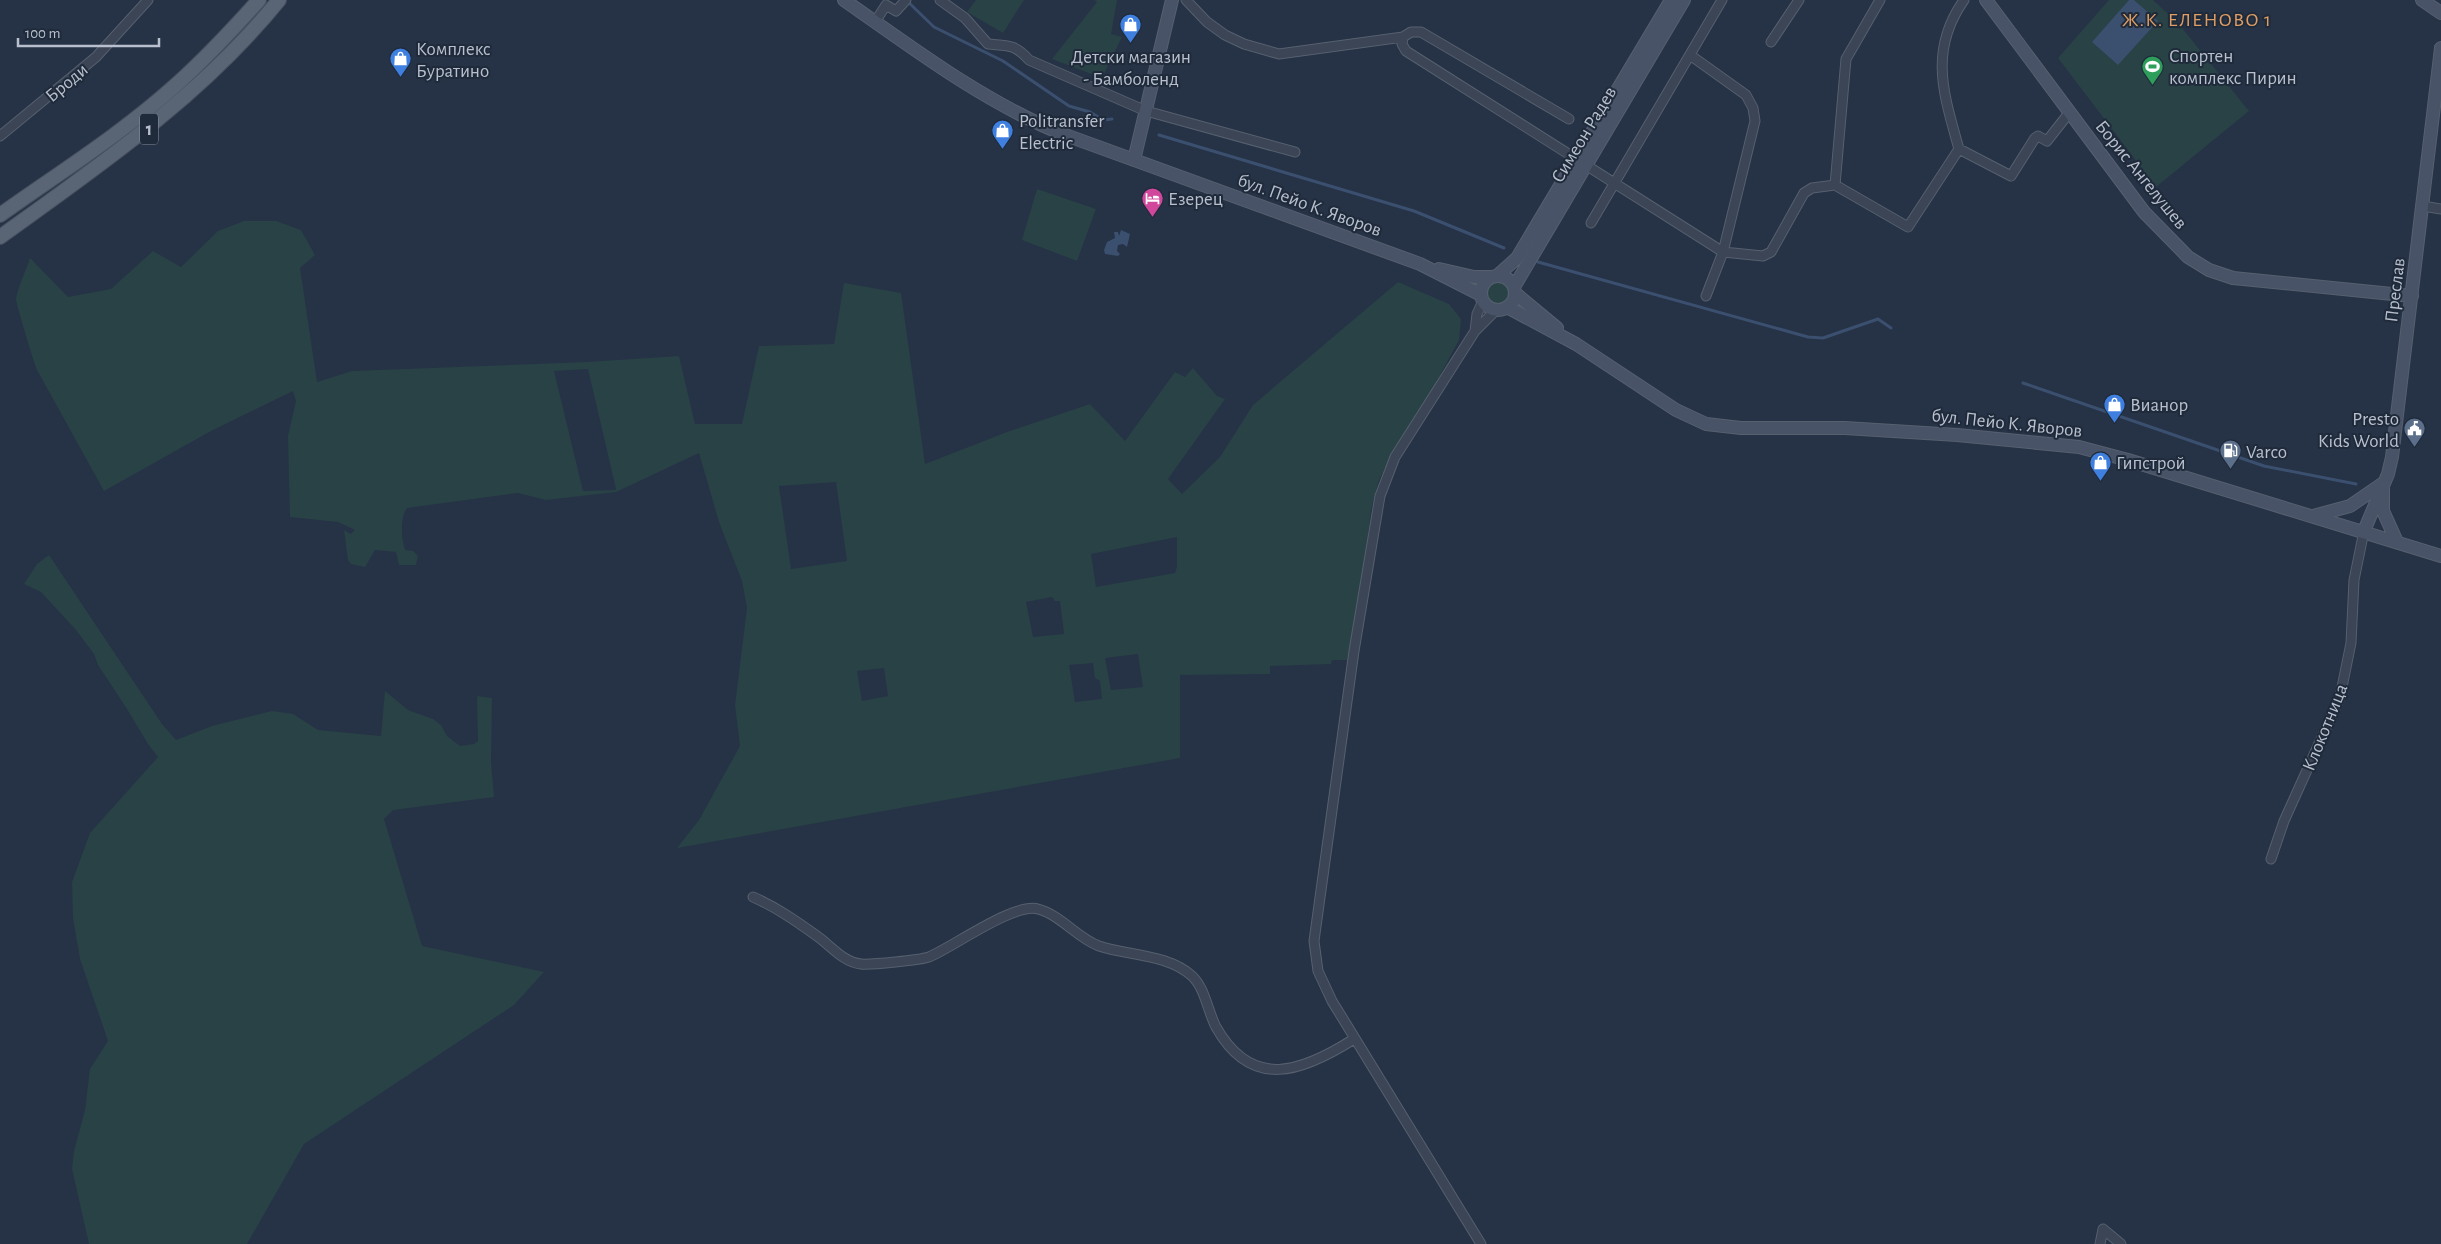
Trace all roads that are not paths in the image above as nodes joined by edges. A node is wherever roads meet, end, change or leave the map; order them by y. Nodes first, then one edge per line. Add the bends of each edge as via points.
1 (148, 0) edge
2 (257, 0) edge
3 (279, 0) edge
4 (844, 0) edge
5 (906, 0) edge
6 (940, 0) edge
7 (1172, 0) edge
8 (1186, 0) edge
9 (1671, 0) edge
10 (1684, 0) edge
11 (1722, 0) edge
12 (1799, 0) edge
13 (1880, 0) edge
14 (1964, 0) edge
15 (1986, 0) edge
16 (2422, 0) edge
17 (2441, 13) edge
18 (875, 22) junction
19 (1403, 37) junction
20 (1772, 42) dead end
21 (2441, 48) edge
22 (1690, 55) junction
23 (1146, 111) junction
24 (2069, 113) junction
25 (1569, 119) dead end
26 (0, 136) edge
27 (1959, 150) junction
28 (1295, 152) dead end
29 (1134, 160) junction
30 (1581, 162) junction
31 (1615, 182) junction
32 (1835, 184) junction
33 (2423, 206) junction
34 (2441, 209) edge
35 (0, 215) edge
36 (1591, 223) dead end
37 (0, 237) edge
38 (1723, 252) junction
39 (1420, 264) junction
40 (1494, 277) junction
41 (1514, 290) junction
42 (1706, 296) dead end
43 (2412, 296) junction
44 (1482, 298) junction
45 (1502, 309) junction
46 (1475, 331) junction
47 (1576, 344) junction
48 (2382, 484) junction
49 (2312, 517) junction
50 (2364, 531) junction
51 (2397, 542) junction
52 (2441, 556) edge
53 (2271, 858) dead end
54 (753, 897) dead end
55 (1354, 1039) junction
56 (1481, 1244) edge
57 (2100, 1244) edge
58 (2121, 1244) edge

1 - 26 street, Броди via 96,57
2 - 35 main road, 1 via 175,86 120,130
3 - 37 main road, 1 via 221,65 171,110
4 - 18 street, бул. Пейо К. Яворов
5 - 18 street via 897,10 886,5
6 - 23 street via 965,18 988,44 1013,46 1029,60
7 - 23 street
8 - 19 street via 1225,35 1279,54
9 - 30 street, Симеон Радев
10 - 30 street, Симеон Радев
11 - 22 street
12 - 20 street
13 - 32 street via 1846,59
14 - 27 street via 1949,31 1941,61 1943,93
15 - 24 street, Борис Ангелушев
16 - 17 street
18 - 29 street, бул. Пейо К. Яворов via 959,81 1002,106 1060,133
19 - 25 street via 1411,32 1421,32
19 - 30 street via 1406,51
21 - 33 street, Преслав
22 - 31 street
22 - 38 street via 1746,96 1753,108 1755,121
23 - 28 street
23 - 29 street
24 - 27 street via 2047,141 2038,136 2035,138 2011,176
24 - 43 street, Борис Ангелушев via 2149,218 2188,257 2209,270 2233,278
27 - 32 street via 1908,227
29 - 39 street, бул. Пейо К. Яворов
30 - 31 street
30 - 40 street, Симеон Радев via 1518,258
30 - 41 street, Симеон Радев
31 - 36 street
31 - 38 street
32 - 38 street via 1812,188 1804,193 1771,252 1763,256
33 - 34 street
33 - 43 street, Преслав
38 - 42 street
39 - 40 street, бул. Пейо К. Яворов via 1474,277
39 - 44 street, бул. Пейо К. Яворов
40 - 41 street via 1507,279
40 - 44 street via 1484,283
41 - 45 street via 1511,303
41 - 47 street, бул. Пейо К. Яворов
43 - 48 street, Преслав via 2392,457
44 - 45 street via 1486,306
44 - 46 street
45 - 46 street
45 - 47 street, бул. Пейо К. Яворов
46 - 55 street via 1395,458 1380,496 1314,941 1318,971
47 - 49 street, бул. Пейо К. Яворов via 1676,410 1706,424 1741,428 1900,430 2079,447
48 - 49 street via 2350,506
48 - 50 street, Преслав
48 - 51 street via 2383,511
49 - 50 street, бул. Пейо К. Яворов
50 - 51 street, бул. Пейо К. Яворов
50 - 53 street, Клокотница via 2354,580 2351,643 2340,696 2284,821
51 - 52 street, бул. Пейо К. Яворов
54 - 55 street via 777,908 844,958 861,964 927,957 1017,910 1037,908 1097,945 1175,964 1194,977 1216,1026 1234,1053 1258,1067 1276,1070 1301,1065
55 - 56 street
57 - 58 street via 2103,1229

